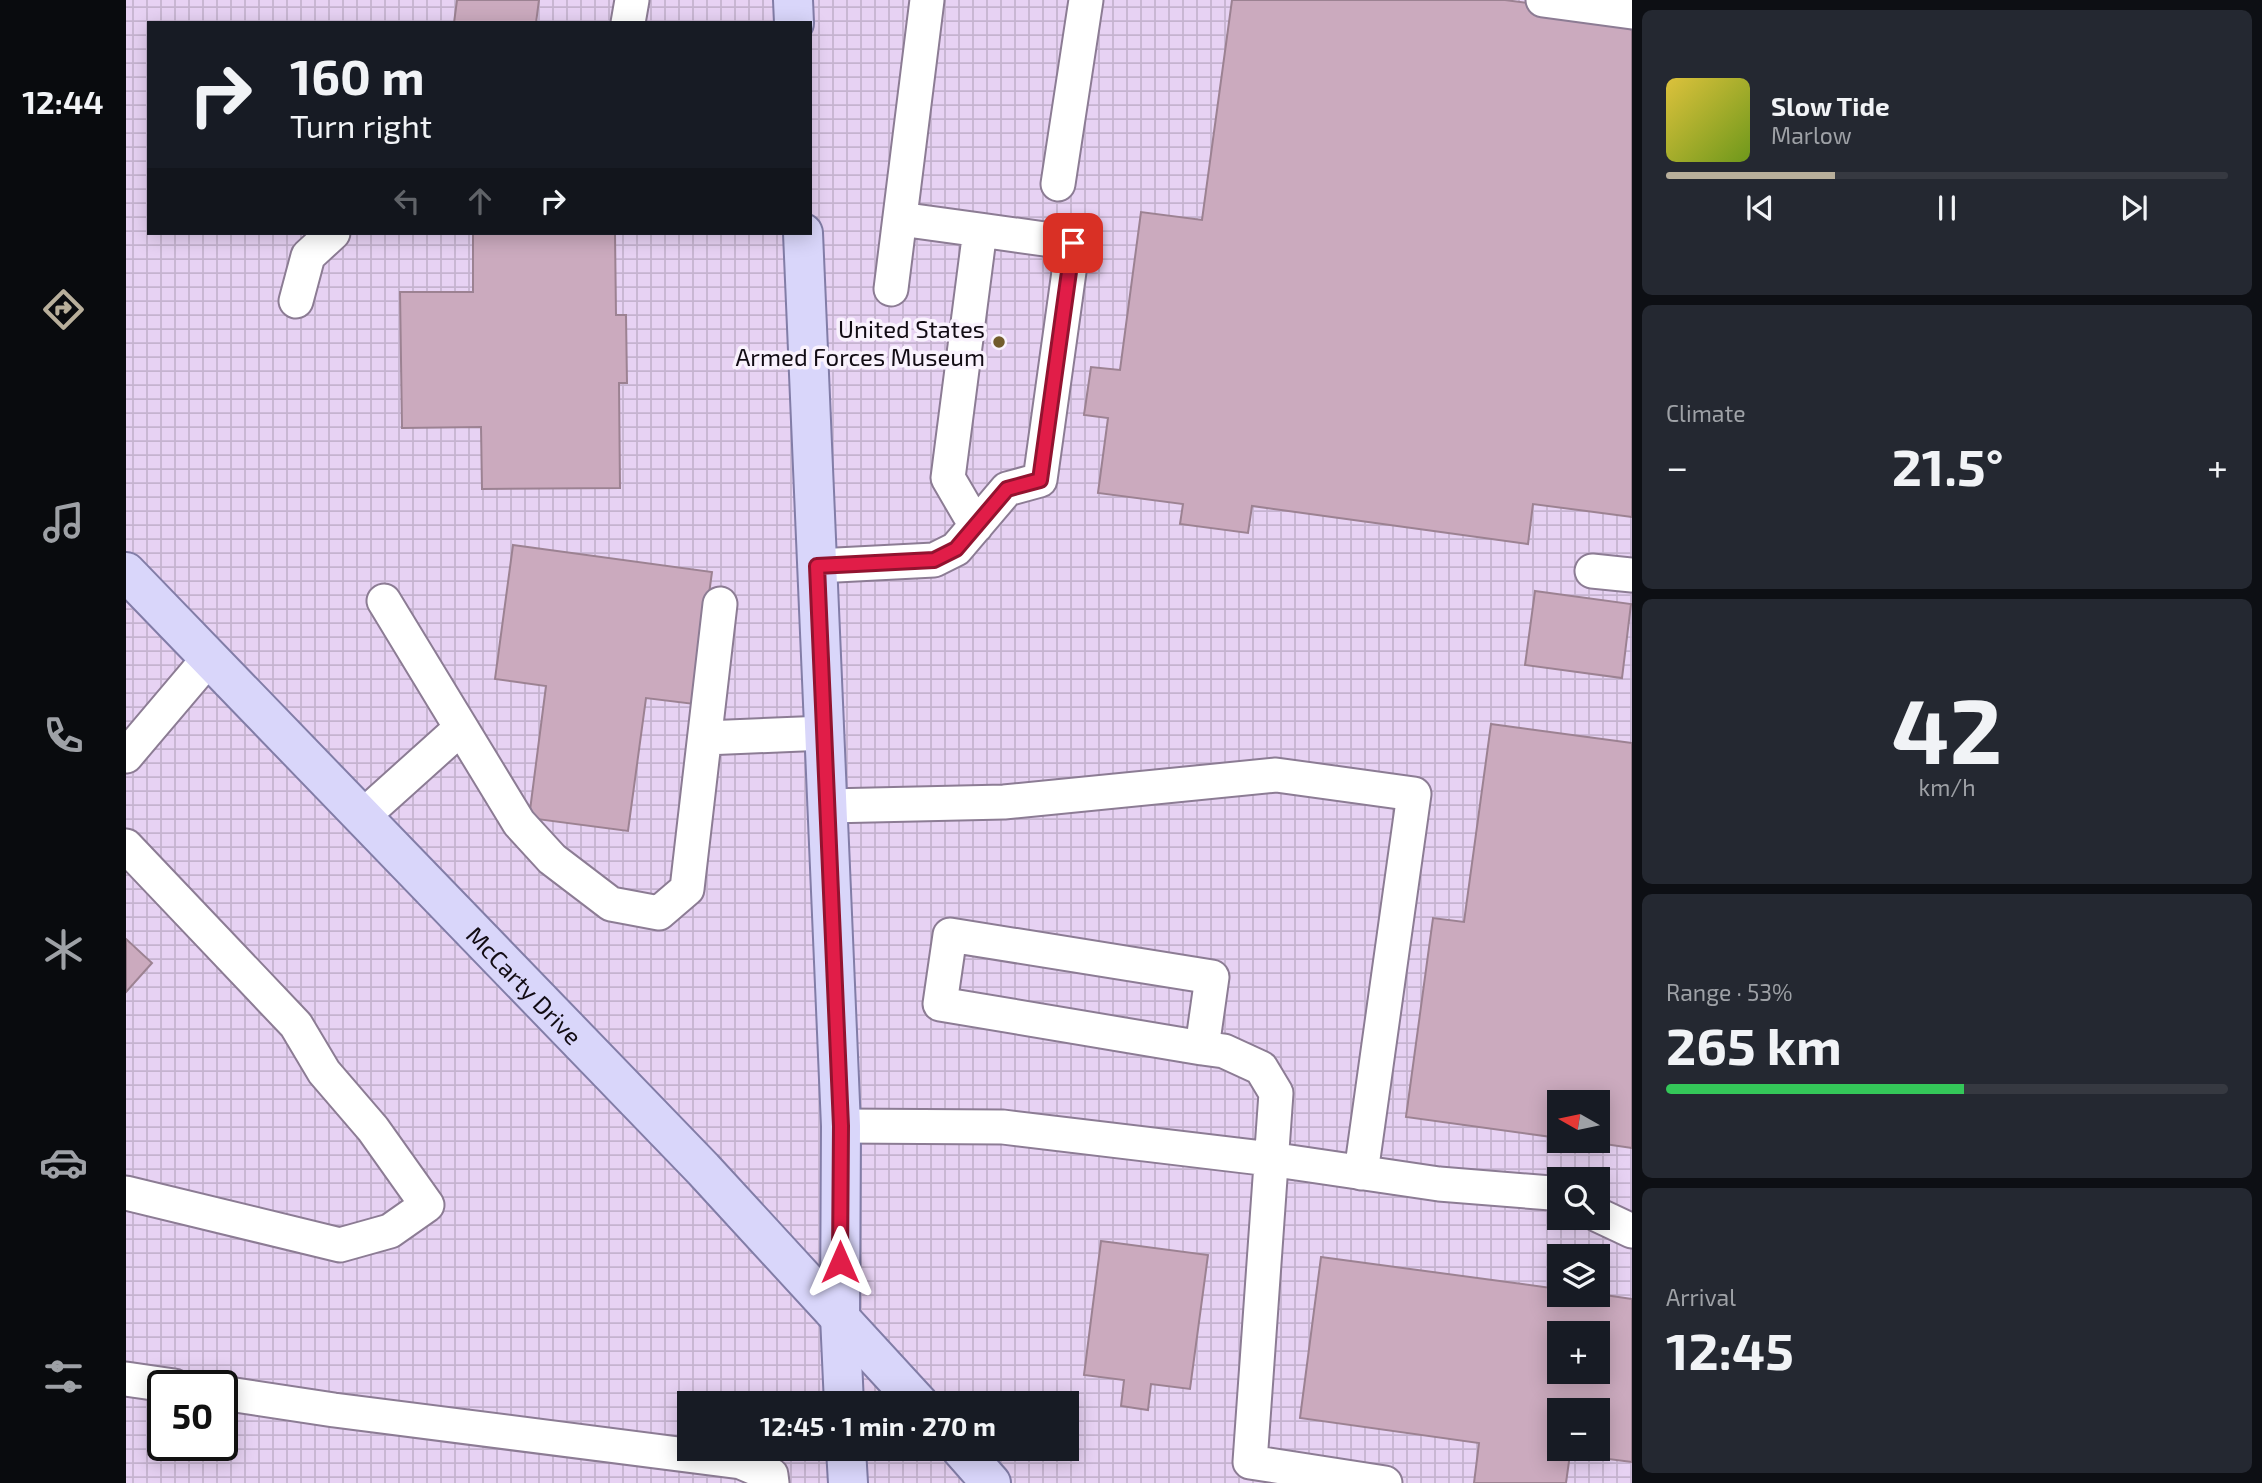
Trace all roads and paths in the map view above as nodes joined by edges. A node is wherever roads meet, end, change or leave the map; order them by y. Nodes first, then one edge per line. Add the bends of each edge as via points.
1 (632, 0) edge
2 (793, 0) edge
3 (927, 0) edge
4 (1086, 0) edge
5 (1543, 0) edge
6 (1632, 12) edge
7 (628, 21) edge
8 (794, 21) edge
9 (1058, 184) dead end
10 (900, 219) junction
11 (980, 230) junction
12 (331, 235) edge
13 (803, 235) edge
14 (891, 289) dead end
15 (296, 301) dead end
16 (976, 526) junction
17 (817, 566) junction
18 (1592, 570) dead end
19 (126, 572) edge
20 (1632, 575) edge
21 (384, 601) dead end
22 (720, 604) dead end
23 (209, 658) junction
24 (461, 727) junction
25 (825, 733) junction
26 (705, 738) junction
27 (126, 756) edge
28 (828, 806) junction
29 (362, 817) junction
30 (126, 846) edge
31 (1202, 1048) junction
32 (841, 1126) junction
33 (1270, 1158) junction
34 (1362, 1172) junction
35 (126, 1193) edge
36 (1547, 1193) edge
37 (1610, 1220) edge
38 (1632, 1231) edge
39 (840, 1316) junction
40 (126, 1379) edge
41 (147, 1382) edge
42 (843, 1391) edge
43 (907, 1391) edge
44 (238, 1395) edge
45 (847, 1461) edge
46 (972, 1461) edge
47 (772, 1483) edge
48 (848, 1483) edge
49 (991, 1483) edge
50 (1385, 1483) edge

1 - 7 lane
2 - 8 main road
3 - 10 lane
4 - 9 lane
5 - 6 lane
10 - 11 lane
10 - 14 lane
11 - 16 lane via 948,478
11 - 16 lane via 1073,243 1040,480 1007,489
12 - 15 lane via 308,256
13 - 17 main road
16 - 17 lane via 956,549 934,560
17 - 25 main road
18 - 20 lane
19 - 23 main road, McCarty Drive
21 - 24 lane
22 - 26 lane
23 - 27 lane
23 - 29 main road, McCarty Drive
24 - 26 lane via 519,823 552,859 611,904 659,913 687,889
24 - 29 lane
25 - 26 lane
25 - 28 main road
28 - 32 main road
28 - 34 lane via 1004,802 1276,775 1415,794
29 - 39 main road, McCarty Drive
30 - 35 lane via 296,1025 324,1073 373,1129 427,1205 390,1231 340,1245
31 - 31 lane via 940,1004 950,935 1212,977
31 - 33 lane via 1224,1051 1261,1068 1276,1093
32 - 33 lane via 1003,1127
32 - 39 main road
33 - 34 lane
33 - 50 lane via 1250,1462
34 - 36 lane
37 - 38 lane
39 - 42 main road
39 - 43 main road, McCarty Drive
40 - 41 lane
44 - 47 lane via 741,1462 771,1475
45 - 48 main road
46 - 49 main road

